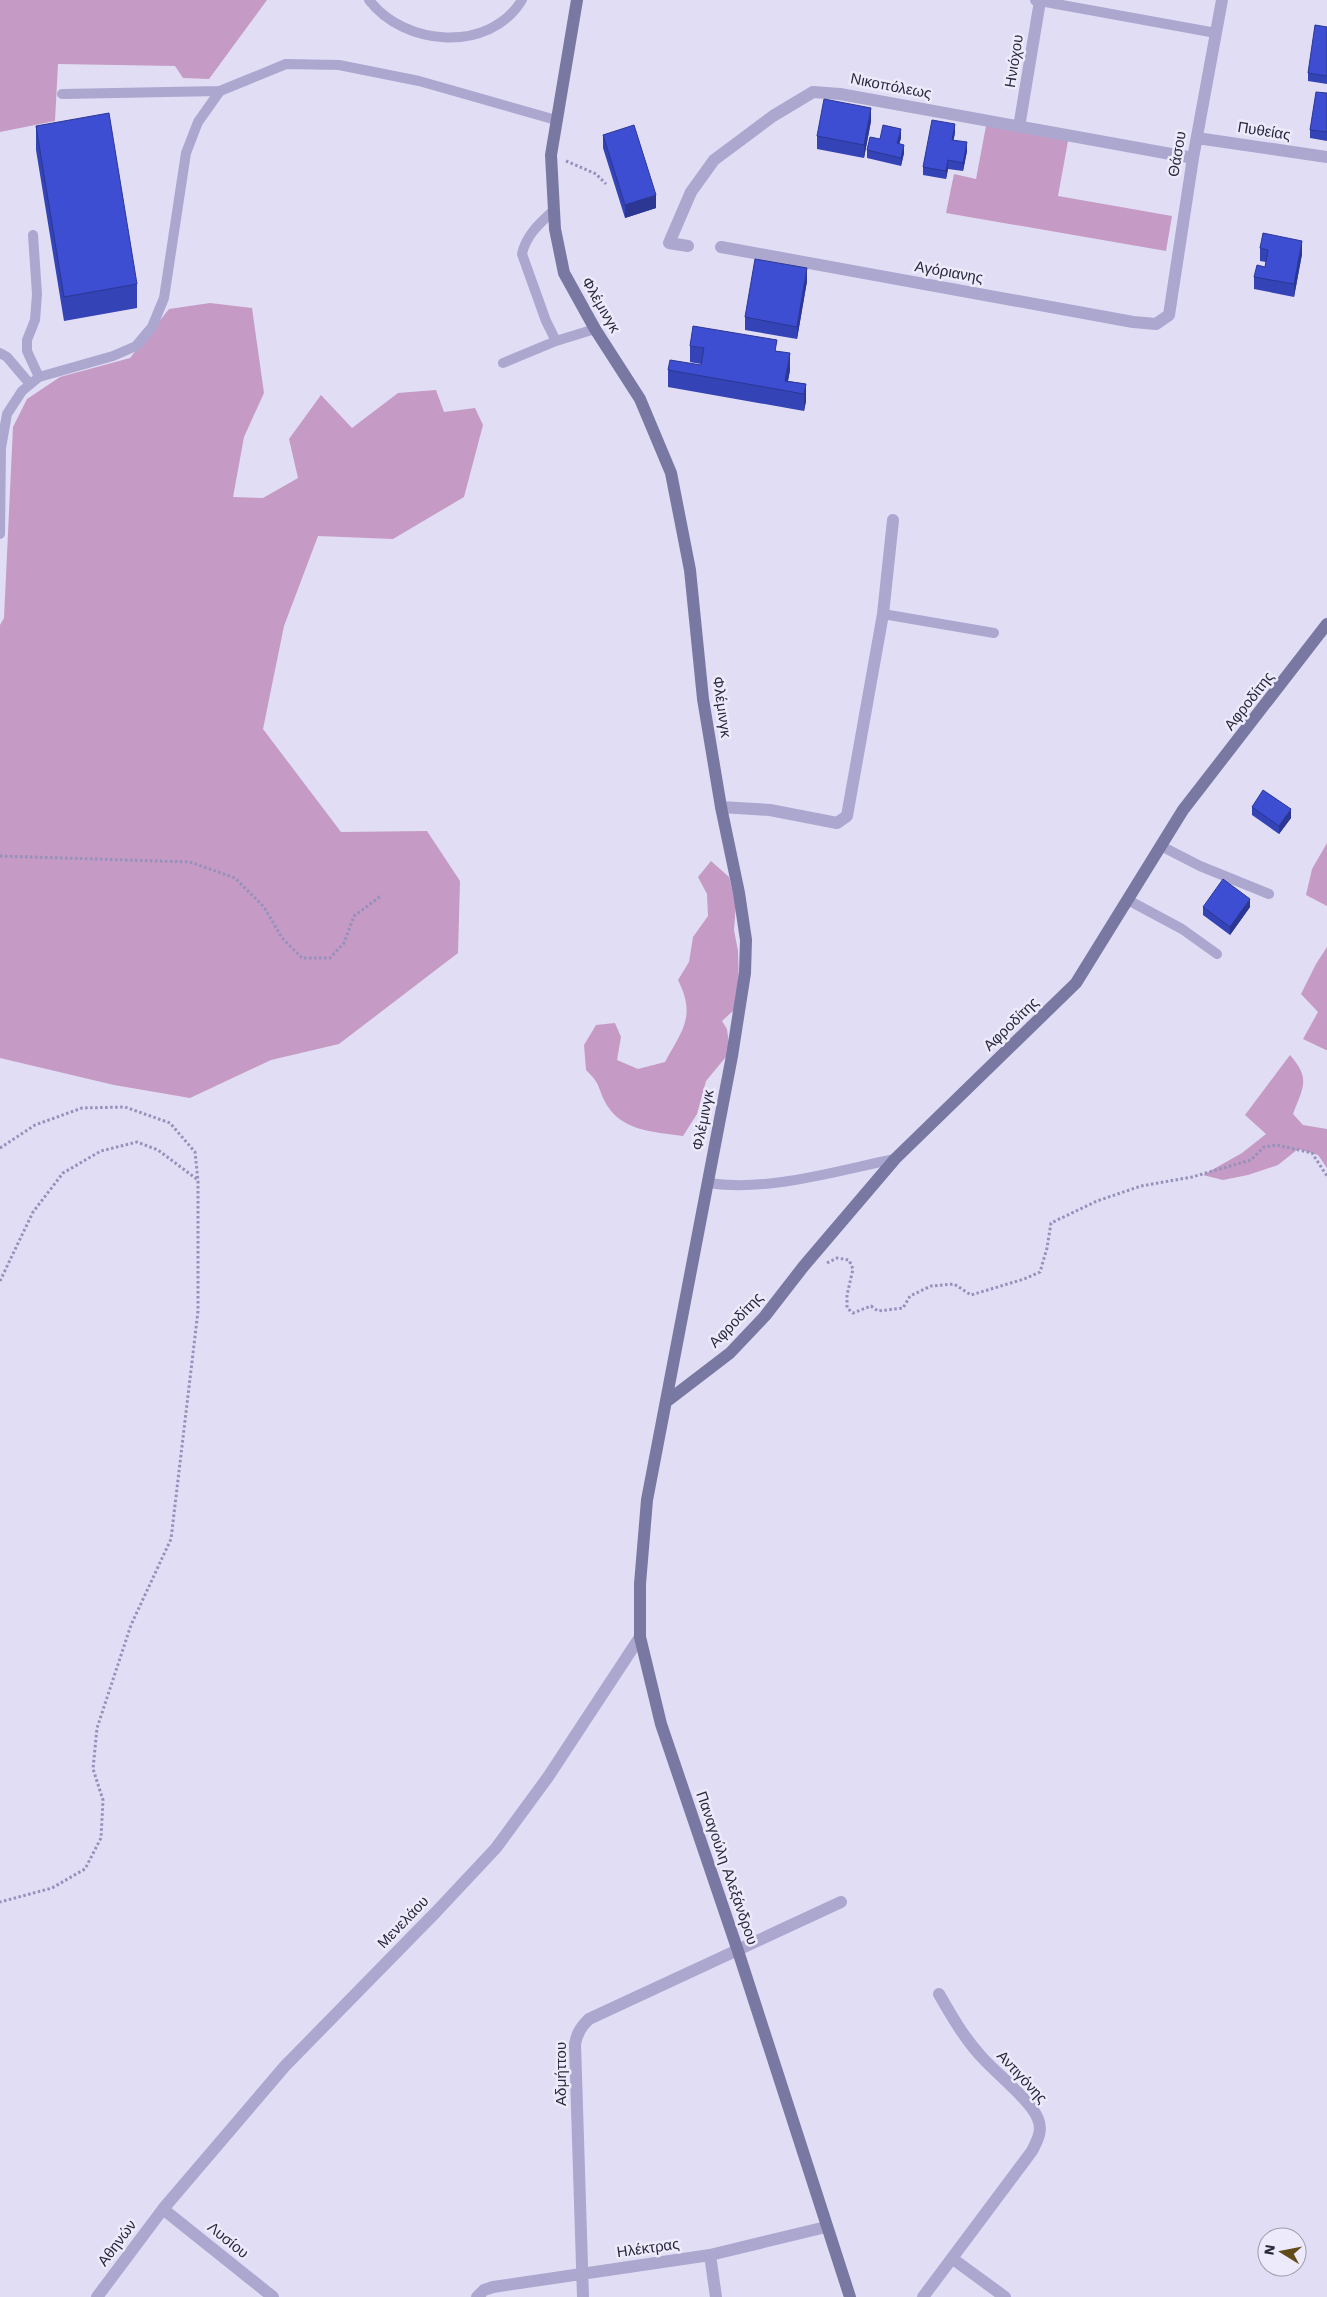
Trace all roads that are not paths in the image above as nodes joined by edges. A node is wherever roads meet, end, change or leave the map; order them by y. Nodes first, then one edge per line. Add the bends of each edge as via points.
1 (369, 0) edge
2 (522, 0) edge
3 (578, 0) edge
4 (1038, 0) edge
5 (1222, 0) edge
6 (1216, 33) junction
7 (220, 90) junction
8 (62, 94) dead end
9 (556, 120) junction
10 (1019, 127) junction
11 (1196, 138) junction
12 (1327, 157) edge
13 (1193, 158) junction
14 (554, 210) junction
15 (33, 235) dead end
16 (688, 246) dead end
17 (721, 247) dead end
18 (1169, 315) joint
19 (595, 329) junction
20 (556, 341) junction
21 (0, 352) edge
22 (503, 363) dead end
23 (39, 378) junction
24 (30, 384) junction
25 (893, 520) dead end
26 (0, 534) edge
27 (884, 614) junction
28 (1327, 624) edge
29 (994, 633) dead end
30 (721, 807) junction
31 (1161, 846) junction
32 (1269, 894) dead end
33 (1128, 900) junction
34 (1217, 954) dead end
35 (895, 1159) junction
36 (708, 1183) junction
37 (666, 1402) junction
38 (657, 1439) joint
39 (640, 1637) junction
40 (841, 1902) dead end
41 (738, 1951) junction
42 (939, 1994) dead end
43 (163, 2209) junction
44 (826, 2227) junction
45 (710, 2255) junction
46 (953, 2259) junction
47 (582, 2274) junction
48 (97, 2297) edge
49 (273, 2297) edge
50 (477, 2297) edge
51 (583, 2297) edge
52 (716, 2297) edge
53 (850, 2297) edge
54 (923, 2297) edge
55 (1005, 2297) edge

1 - 2 lane via 377,12 399,27 421,35 447,37 490,30
3 - 9 street, Φλέμινγκ
4 - 6 lane
4 - 10 street, Ηνιόχου
5 - 6 street, Θάσου
6 - 11 street, Θάσου
7 - 8 lane
7 - 9 lane via 286,64 339,65 419,81
7 - 23 lane via 198,122 186,153 164,298 152,327 136,346
9 - 14 street, Φλέμινγκ via 551,155
10 - 13 street, Νικοπόλεως
10 - 16 street, Νικοπόλεως via 840,94 813,92 773,116 714,160 691,192 669,243
11 - 12 street, Πυθείας
11 - 13 street, Θάσου
13 - 18 street, Θάσου
14 - 19 street, Φλέμινγκ via 564,273
14 - 20 lane via 524,243 522,254
15 - 23 lane via 37,294 35,320 27,351
17 - 18 street, Αγόριανης via 1132,322 1156,324
19 - 20 lane
19 - 30 street, Φλέμινγκ via 640,399 671,473 690,570 703,699
20 - 22 lane
21 - 24 lane
23 - 24 lane
24 - 26 lane via 7,414 0,448
25 - 27 street
27 - 29 lane
27 - 30 street via 847,816 837,823 770,810
28 - 31 street, Αφροδίτης via 1184,810
30 - 36 street, Φλέμινγκ via 739,893 746,948 732,1056
31 - 32 lane
31 - 33 street, Αφροδίτης
33 - 34 lane via 1182,929
33 - 35 street, Αφροδίτης via 1076,983
35 - 36 lane via 789,1180
35 - 37 street, Αφροδίτης via 802,1267 760,1322 730,1353
36 - 37 street, Φλέμινγκ
37 - 38 street, Φλέμινγκ
38 - 39 street, Παναγούλη Αλεξάνδρου via 646,1510 640,1584
39 - 41 street, Παναγούλη Αλεξάνδρου via 661,1724
39 - 43 street, Μενελάου via 548,1777 496,1848 285,2066
40 - 41 street, Αδμήττου
41 - 44 street, Παναγούλη Αλεξάνδρου
41 - 47 street, Αδμήττου via 589,2019 576,2035
42 - 46 street, Αντιγόνης via 978,2054 1026,2103 1038,2118 1040,2128 1032,2151
43 - 48 street, Αθηνών
43 - 49 street, Λυσίου
44 - 45 street, Ηλέκτρας
44 - 53 street, Παναγούλη Αλεξάνδρου
45 - 47 street, Ηλέκτρας
45 - 52 street
46 - 54 street, Αντιγόνης
46 - 55 street
47 - 50 street, Ηλέκτρας via 493,2287
47 - 51 street, Αδμήττου

